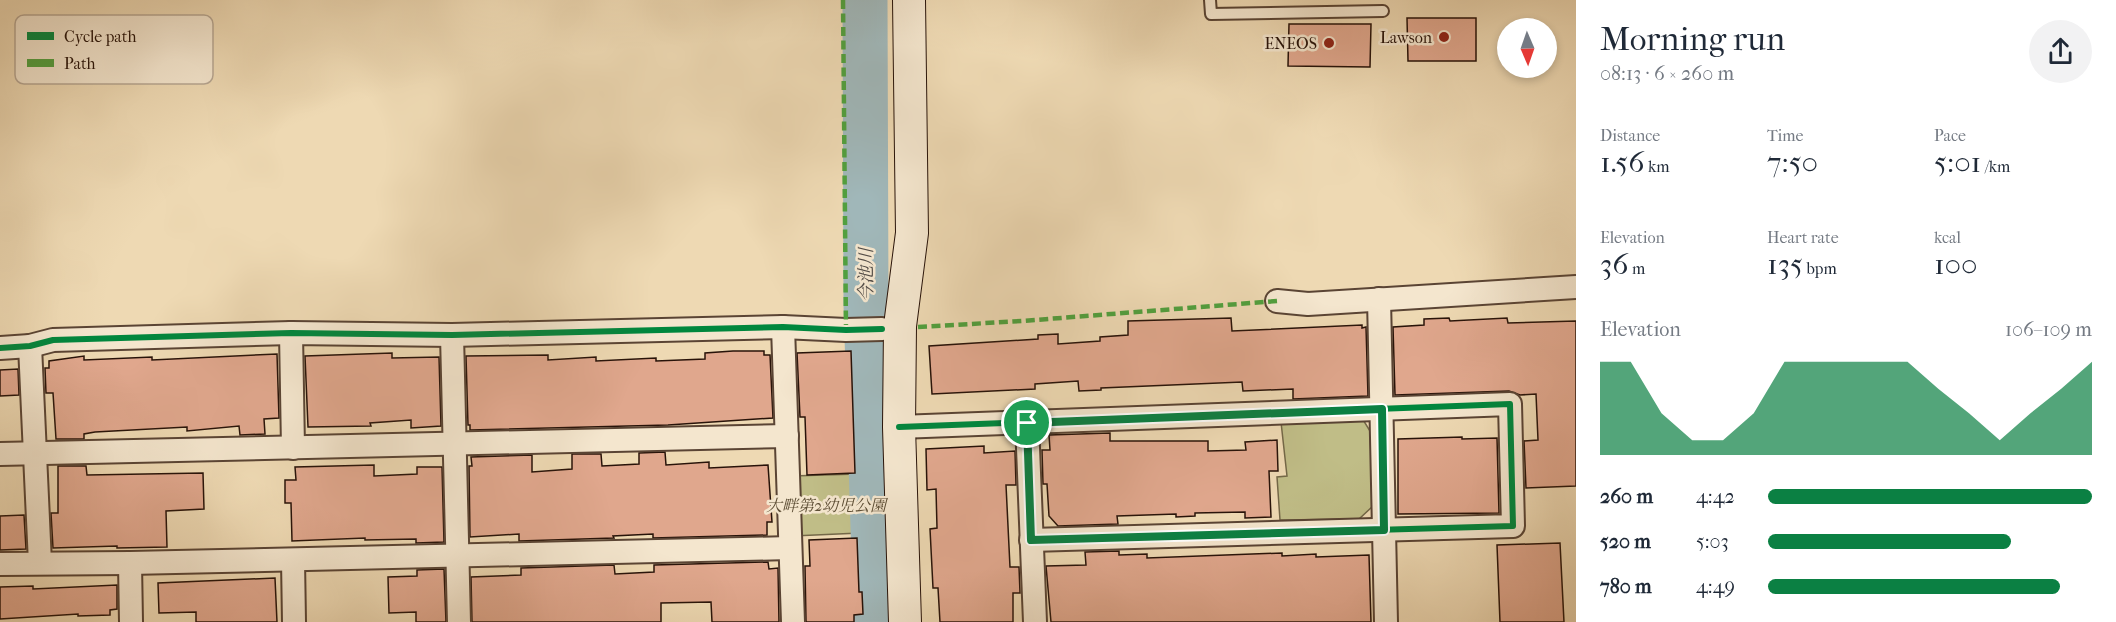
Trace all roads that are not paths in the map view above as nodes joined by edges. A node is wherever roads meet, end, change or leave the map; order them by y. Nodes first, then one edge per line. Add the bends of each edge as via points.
1 (909, 0) edge
2 (1210, 0) edge
3 (1383, 11) dead end
4 (1576, 287) edge
5 (1379, 299) junction
6 (1277, 301) dead end
7 (783, 327) junction
8 (882, 329) dead end
9 (291, 333) junction
10 (452, 335) junction
11 (30, 346) junction
12 (0, 348) edge
13 (1382, 409) junction
14 (1027, 423) junction
15 (899, 427) junction
16 (787, 436) junction
17 (455, 444) junction
18 (293, 448) junction
19 (35, 453) junction
20 (0, 454) edge
21 (1384, 530) junction
22 (1031, 540) junction
23 (790, 548) junction
24 (458, 556) junction
25 (293, 560) junction
26 (40, 563) junction
27 (130, 563) junction
28 (0, 564) edge
29 (131, 622) edge
30 (294, 622) edge
31 (459, 622) edge
32 (793, 622) edge
33 (905, 622) edge
34 (1035, 622) edge
35 (1386, 622) edge

1 - 15 street via 912,233 900,326
2 - 3 lane via 1211,14
4 - 5 street
5 - 6 street via 1308,304
5 - 13 street
7 - 8 street
7 - 10 street
7 - 16 street
9 - 10 street
9 - 11 street via 53,340
9 - 18 street
10 - 17 street
11 - 12 street
11 - 19 street
13 - 14 street
13 - 21 street
13 - 21 street via 1510,404 1513,526
14 - 15 street
14 - 22 street
15 - 33 street
16 - 17 street
16 - 23 street
17 - 18 street
17 - 24 street
18 - 19 street
19 - 20 street
19 - 26 street
21 - 22 street
21 - 35 street
22 - 34 street
23 - 24 street
23 - 32 street
24 - 25 street
24 - 31 street
25 - 27 street
25 - 30 street
26 - 27 street
26 - 28 street
27 - 29 street

